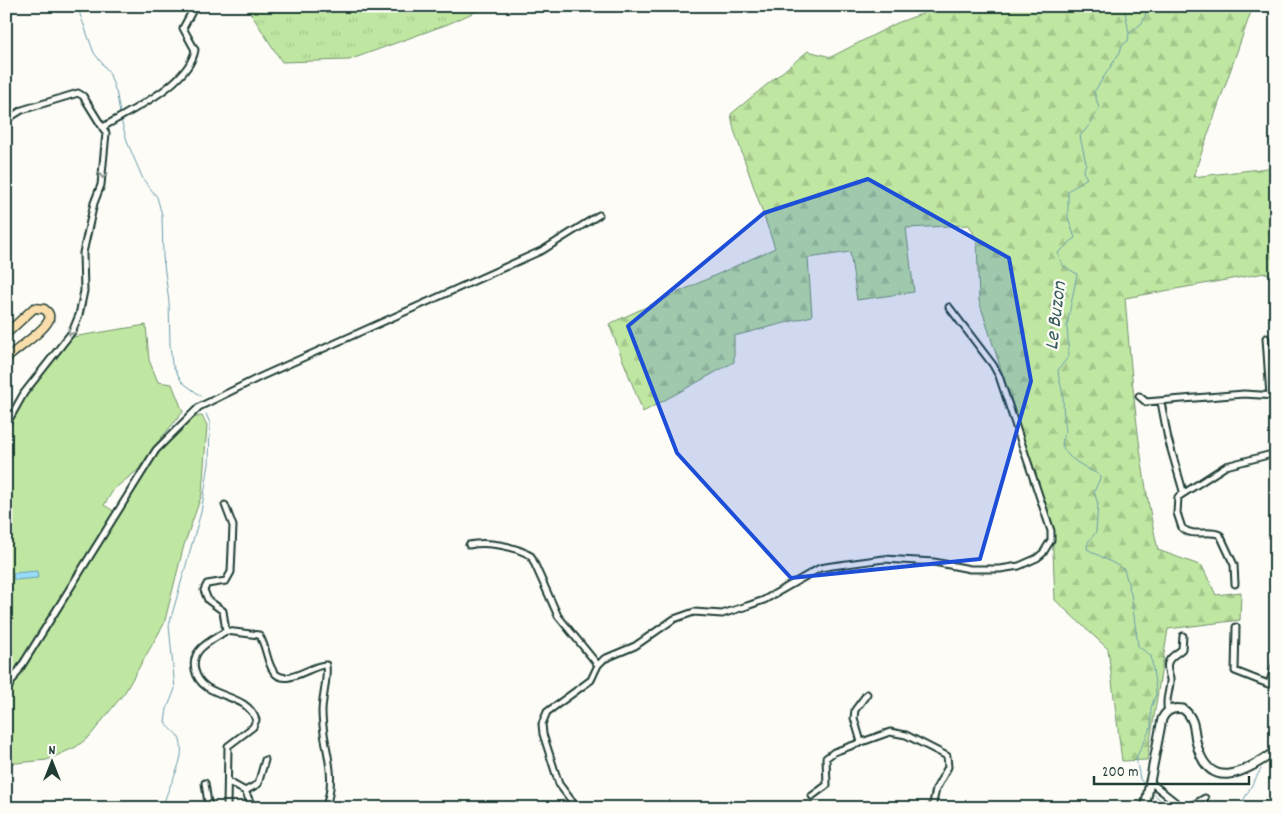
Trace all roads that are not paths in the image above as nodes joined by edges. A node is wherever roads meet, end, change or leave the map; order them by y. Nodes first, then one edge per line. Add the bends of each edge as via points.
1 (195, 6) edge
2 (6, 120) edge
3 (103, 127) junction
4 (599, 216) dead end
5 (949, 307) dead end
6 (6, 334) edge
7 (1266, 338) dead end
8 (6, 359) edge
9 (1139, 396) dead end
10 (1273, 396) edge
11 (1161, 402) junction
12 (6, 425) edge
13 (1276, 454) edge
14 (1183, 491) junction
15 (225, 505) dead end
16 (468, 545) dead end
17 (1235, 584) dead end
18 (1236, 627) dead end
19 (226, 631) junction
20 (1183, 636) dead end
21 (1276, 662) edge
22 (598, 665) junction
23 (1269, 684) junction
24 (1276, 687) edge
25 (6, 691) edge
26 (867, 694) dead end
27 (1168, 711) junction
28 (861, 742) junction
29 (1276, 750) edge
30 (265, 760) dead end
31 (228, 782) junction
32 (205, 783) dead end
33 (1148, 785) junction
34 (244, 791) junction
35 (812, 796) dead end
36 (1205, 798) dead end
37 (211, 808) edge
38 (227, 808) edge
39 (253, 808) edge
40 (325, 808) edge
41 (577, 808) edge
42 (932, 808) edge
43 (1145, 808) edge
44 (1184, 808) edge
45 (1188, 808) edge

1 - 3 street via 183,28 195,50 191,64 162,92
2 - 3 street via 22,110 74,92 82,96
3 -> 12 street via 106,138 103,173 85,244 84,291 79,315 67,340 24,393
4 - 25 street via 542,250 199,408 156,450
5 - 22 street via 999,376 1048,518 1051,540 1043,553 1020,566 1000,569 970,569 934,562 884,559 820,568 764,600 722,614 688,613 674,619 635,646
6 - 8 main road via 34,308 47,310 47,323
7 - 10 street
9 - 11 street via 1146,402
10 - 11 street via 1244,394
11 - 14 street
13 - 14 street via 1226,466
14 - 17 street via 1178,497 1179,523 1186,531 1220,535 1234,565
15 - 19 street via 233,526 231,572 226,581 211,583 204,590 208,600 223,611
16 - 22 street via 496,544 531,556 558,616
18 - 23 street via 1236,671
19 - 31 street via 198,650 194,665 202,684 238,700 255,718 254,726 228,746
19 - 40 street via 259,635 273,671 282,676 326,665 322,713 332,784
20 - 27 street via 1182,649 1167,664 1170,677 1166,698
21 - 23 street
22 - 41 street via 591,680 558,702 547,712 542,724 560,784
23 - 24 street
26 - 28 street via 855,710 854,718
27 - 29 main road via 1180,708 1188,714 1201,757 1215,772 1230,775 1244,771
27 - 33 main road via 1162,719
28 - 35 street via 826,758 827,785
28 - 42 street via 890,732 897,733 947,756 948,767 936,789
30 - 34 street via 258,784
31 - 34 street
31 - 38 street
32 - 37 street
33 - 43 main road
33 - 44 street
34 - 39 street
36 - 45 street

